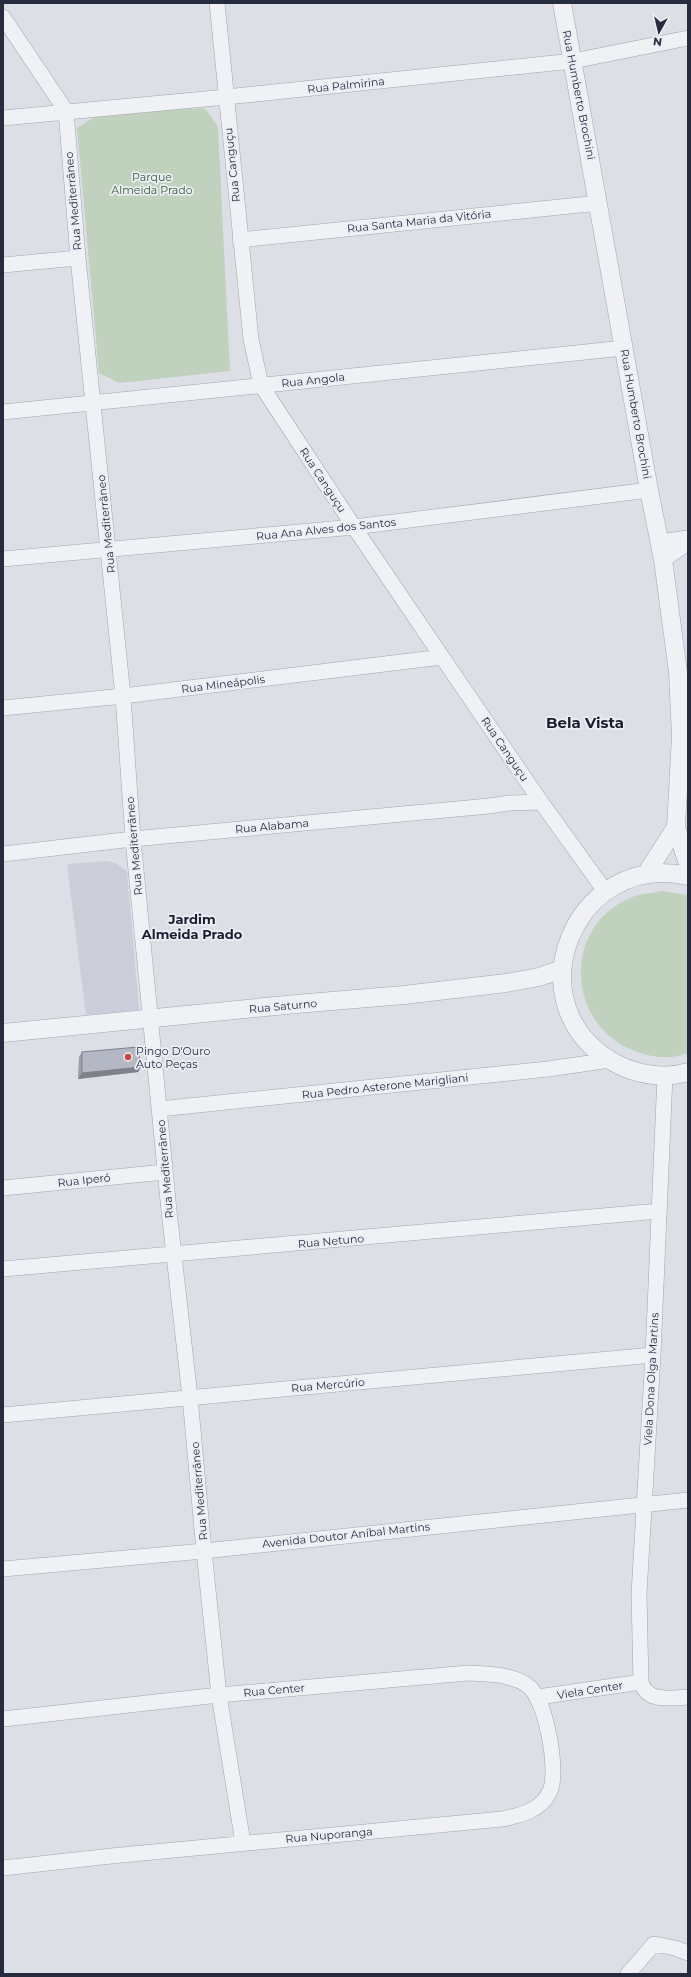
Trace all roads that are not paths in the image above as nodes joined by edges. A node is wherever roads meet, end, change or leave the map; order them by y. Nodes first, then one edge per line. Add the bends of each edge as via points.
1 (217, 3) edge
2 (562, 3) edge
3 (3, 16) edge
4 (688, 38) edge
5 (574, 61) junction
6 (226, 97) junction
7 (66, 111) junction
8 (3, 118) edge
9 (599, 202) junction
10 (240, 240) junction
11 (78, 258) junction
12 (3, 265) edge
13 (624, 348) junction
14 (261, 385) junction
15 (94, 404) junction
16 (3, 412) edge
17 (649, 490) junction
18 (354, 527) junction
19 (688, 538) edge
20 (660, 542) junction
21 (688, 543) edge
22 (109, 551) junction
23 (3, 560) edge
24 (663, 560) junction
25 (442, 657) junction
26 (683, 672) edge
27 (123, 696) junction
28 (3, 708) edge
29 (541, 802) junction
30 (682, 827) edge
31 (133, 839) junction
32 (3, 854) edge
33 (688, 864) edge
34 (646, 874) junction
35 (688, 876) edge
36 (605, 891) junction
37 (562, 969) junction
38 (151, 1019) junction
39 (3, 1034) edge
40 (610, 1060) junction
41 (688, 1072) edge
42 (665, 1075) junction
43 (159, 1109) junction
44 (165, 1172) junction
45 (3, 1188) edge
46 (659, 1211) junction
47 (173, 1255) junction
48 (3, 1269) edge
49 (653, 1355) junction
50 (190, 1398) junction
51 (3, 1416) edge
52 (688, 1500) edge
53 (643, 1505) junction
54 (204, 1551) junction
55 (3, 1569) edge
56 (641, 1682) junction
57 (219, 1695) junction
58 (688, 1697) edge
59 (538, 1698) junction
60 (3, 1719) edge
61 (242, 1843) junction
62 (3, 1868) edge
63 (688, 1953) edge
64 (628, 1974) edge

1 - 6 street, Rua Canguçu
2 - 5 street, Rua Humberto Brochini
3 - 7 street
4 - 5 street, Rua Palmirina
5 - 6 street, Rua Palmirina
5 - 9 street, Rua Humberto Brochini
6 - 7 street, Rua Palmirina
6 - 10 street, Rua Canguçu
7 - 8 street, Rua Palmirina
7 - 11 street, Rua Mediterrâneo
9 - 10 street, Rua Santa Maria da Vitória
9 - 13 street, Rua Humberto Brochini
10 - 14 street, Rua Canguçu via 251,339
11 - 12 street
11 - 15 street, Rua Mediterrâneo
13 - 14 street, Rua Angola
13 - 17 street, Rua Humberto Brochini
14 - 15 street, Rua Angola
14 - 18 street, Rua Canguçu
15 - 16 street, Rua Angola
15 - 22 street, Rua Mediterrâneo
17 - 18 street, Rua Ana Alves dos Santos
17 - 20 street, Rua Humberto Brochini
18 - 22 street, Rua Ana Alves dos Santos
18 - 25 street, Rua Canguçu
19 - 20 street
20 - 24 street, Rua Humberto Brochini
21 - 24 street
22 - 23 street, Rua Ana Alves dos Santos
22 - 27 street, Rua Mediterrâneo
24 - 26 street, Rua Humberto Brochini
25 - 27 street, Rua Mineápolis
25 - 29 street, Rua Canguçu
26 - 30 street, Rua Humberto Brochini
27 - 28 street, Rua Mineápolis
27 - 31 street, Rua Mediterrâneo
29 - 31 street, Rua Alabama
29 - 36 street, Rua Canguçu
30 - 33 street, Rua Humberto Brochini
30 - 34 street, Rua Humberto Brochini
31 - 32 street, Rua Alabama
31 - 38 street, Rua Mediterrâneo
34 - 35 street
34 - 36 street
36 - 37 street via 583,912 575,925 568,939
37 - 38 street, Rua Saturno via 539,977 506,983
37 - 40 street via 565,999 570,1014 586,1040
38 - 39 street, Rua Saturno
38 - 43 street, Rua Mediterrâneo
40 - 42 street via 636,1072
40 - 43 street, Rua Pedro Asterone Marigliani via 540,1070
41 - 42 street
42 - 46 street, Viela Dona Olga Martins
43 - 44 street, Rua Mediterrâneo
44 - 45 street, Rua Iperó
44 - 47 street, Rua Mediterrâneo
46 - 47 street, Rua Netuno
46 - 49 street, Viela Dona Olga Martins
47 - 48 street, Rua Netuno
47 - 50 street, Rua Mediterrâneo
49 - 50 street, Rua Mercúrio
49 - 53 street, Viela Dona Olga Martins
50 - 51 street, Rua Mercúrio
50 - 54 street, Rua Mediterrâneo
52 - 53 street, Avenida Doutor Aníbal Martins
53 - 54 street, Avenida Doutor Aníbal Martins
53 - 56 street, Viela Dona Olga Martins via 639,1594
54 - 55 street, Avenida Doutor Aníbal Martins
54 - 57 street, Rua Mediterrâneo
56 - 58 street via 647,1694 654,1697
56 - 59 street, Viela Center
57 - 59 street, Rua Center via 468,1673 512,1678 528,1685
57 - 60 street, Rua Center
57 - 61 street, Rua Mediterrâneo
59 - 61 street, Rua Nuporanga via 546,1716 553,1772 550,1790 542,1803 527,1813 502,1819
61 - 62 street, Rua Nuporanga
63 - 64 street via 654,1944

